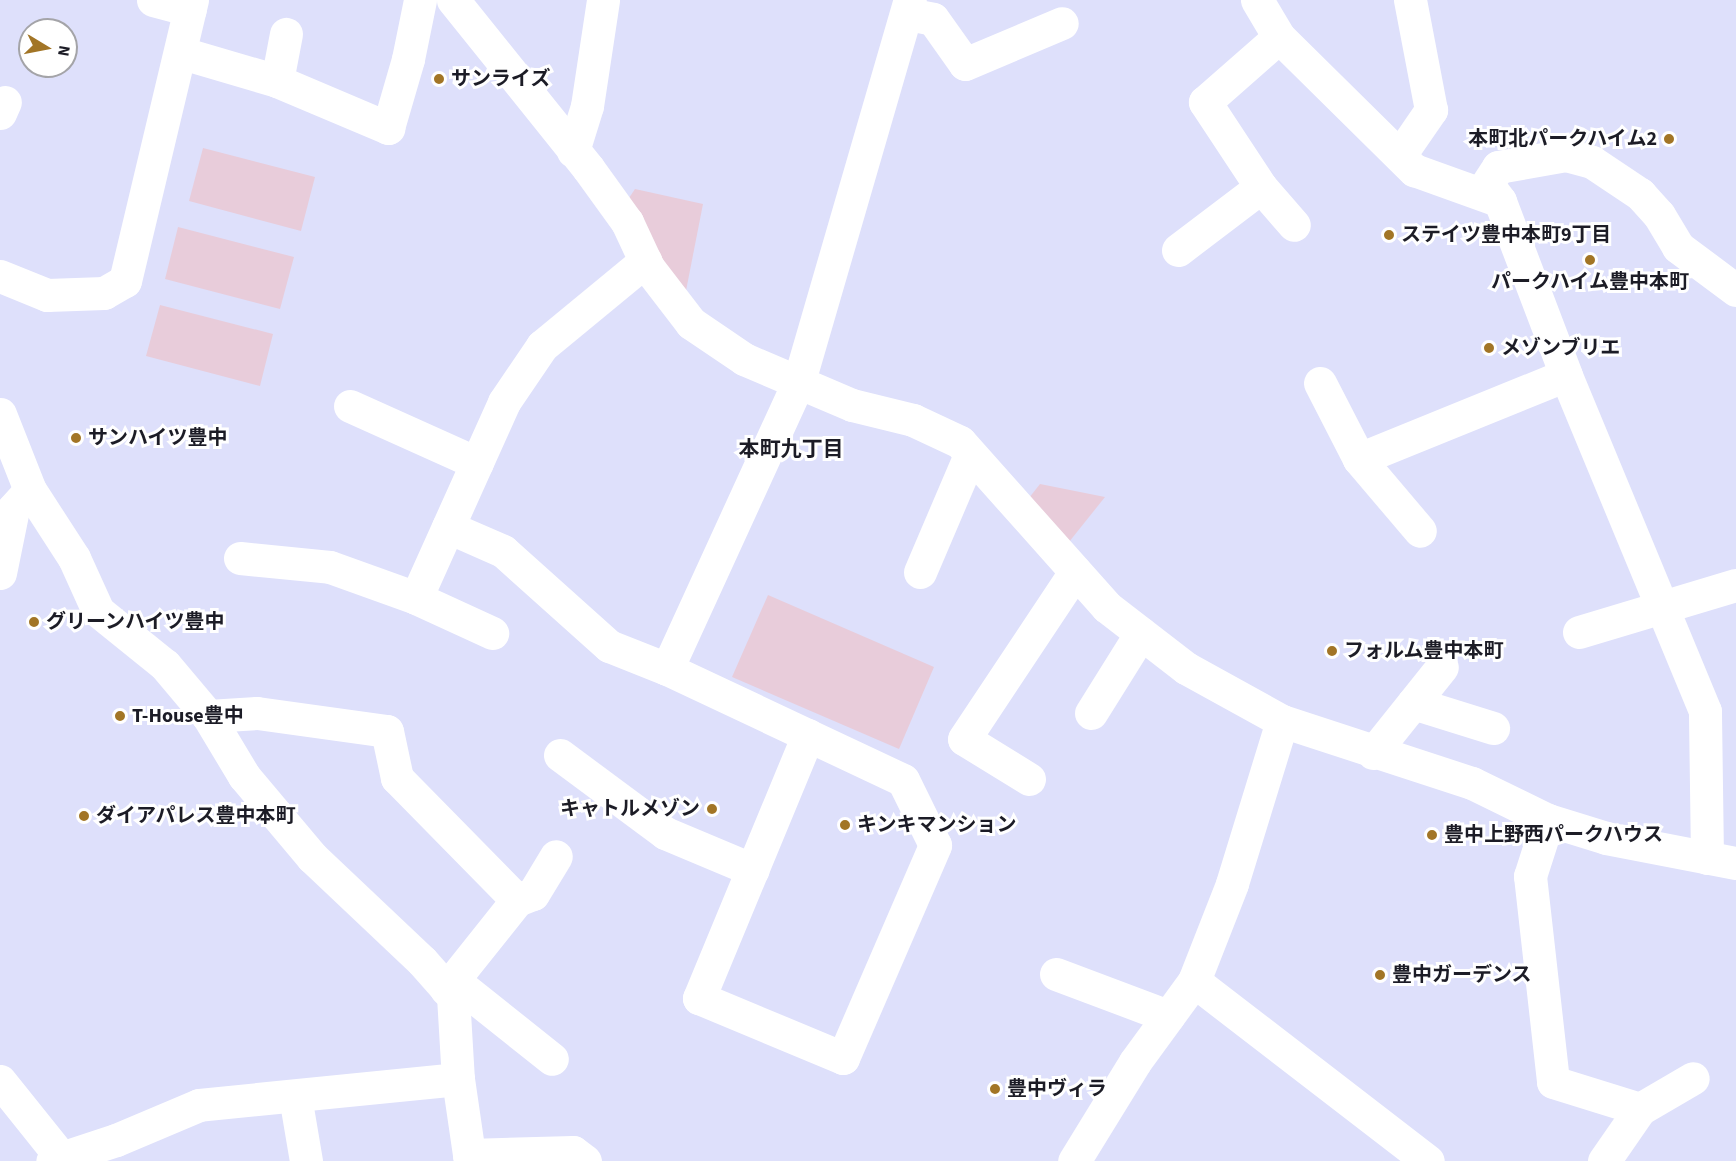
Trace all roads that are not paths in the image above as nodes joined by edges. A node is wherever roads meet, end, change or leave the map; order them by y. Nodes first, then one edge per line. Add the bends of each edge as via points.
1 (153, 0) edge
2 (420, 0) edge
3 (453, 0) edge
4 (603, 0) edge
5 (1257, 0) edge
6 (1410, 0) edge
7 (191, 5) edge
8 (909, 7) edge
9 (1062, 23) dead end
10 (286, 34) dead end
11 (1279, 37) junction
12 (182, 53) junction
13 (276, 81) junction
14 (573, 151) junction
15 (1400, 155) junction
16 (1261, 187) junction
17 (1500, 201) junction
18 (1294, 225) dead end
19 (1178, 250) dead end
20 (645, 261) junction
21 (0, 276) edge
22 (1736, 290) edge
23 (1566, 375) junction
24 (798, 381) junction
25 (1320, 382) dead end
26 (350, 406) dead end
27 (0, 414) edge
28 (970, 455) junction
29 (1359, 459) junction
30 (477, 463) junction
31 (30, 490) junction
32 (448, 526) junction
33 (1420, 531) dead end
34 (240, 558) dead end
35 (920, 572) dead end
36 (1075, 572) junction
37 (0, 573) edge
38 (1736, 585) edge
39 (416, 598) junction
40 (1659, 605) junction
41 (1579, 632) dead end
42 (492, 633) dead end
43 (1141, 633) junction
44 (1442, 668) dead end
45 (668, 669) junction
46 (1413, 703) junction
47 (1091, 713) dead end
48 (208, 716) junction
49 (1281, 721) junction
50 (1493, 728) dead end
51 (808, 735) junction
52 (1373, 753) junction
53 (560, 755) dead end
54 (1029, 779) dead end
55 (1548, 820) junction
56 (556, 856) dead end
57 (1722, 860) edge
58 (753, 870) junction
59 (518, 900) junction
60 (1056, 974) dead end
61 (1194, 981) junction
62 (450, 985) junction
63 (1168, 1016) junction
64 (552, 1059) dead end
65 (1693, 1078) dead end
66 (458, 1079) junction
67 (0, 1081) edge
68 (295, 1096) junction
69 (1640, 1108) junction
70 (469, 1158) edge
71 (59, 1159) edge
72 (306, 1161) edge
73 (585, 1161) edge
74 (1074, 1161) edge
75 (1428, 1161) edge
76 (1604, 1161) edge

1 - 7 street
2 - 13 street via 388,128
3 - 14 street
4 - 14 street via 587,106
5 - 11 street
6 - 15 street via 1431,110
7 - 12 street
8 - 9 street via 933,20 965,64
8 - 24 street
10 - 13 street
11 - 15 street
11 - 16 street via 1205,102
12 - 13 street
12 - 21 street via 124,281 104,293 47,295
14 - 20 street via 627,222
15 - 17 street via 1414,170
16 - 18 street
16 - 19 street
17 - 22 street via 1487,184 1498,166 1566,155 1592,162 1640,194 1659,215 1678,247
17 - 23 street
20 - 24 street via 691,323 744,359
20 - 30 street via 542,346 504,402
23 - 29 street
23 - 40 street
24 - 28 street via 852,405 913,420 960,442
24 - 45 street
25 - 29 street
26 - 30 street
27 - 31 street
28 - 35 street
28 - 36 street
29 - 33 street
30 - 32 street
31 - 37 street via 12,509
31 - 48 street via 74,558 98,611 165,665
32 - 39 street
32 - 45 street via 503,551 609,646
34 - 39 street via 330,567
36 - 43 street via 1107,607
36 - 54 street via 964,739
38 - 40 street
39 - 42 street
40 - 41 street
40 - 57 street via 1705,711
43 - 47 street
43 - 49 street via 1186,668
44 - 46 street
45 - 51 street
46 - 50 street
46 - 52 street
48 - 59 street via 257,712 387,731 397,778
48 - 62 street via 244,776 312,857
49 - 52 street
49 - 61 street via 1232,884
51 - 58 street
51 - 58 street via 903,780 935,845 843,1058 699,998
52 - 55 street via 1472,783
53 - 58 street via 665,833
55 - 57 street via 1606,838
55 - 69 street via 1530,876 1553,1082
56 - 59 street via 533,894
59 - 62 street
60 - 63 street
61 - 63 street
61 - 75 street
62 - 64 street
62 - 66 street
63 - 74 street
65 - 69 street
66 - 68 street
66 - 70 street
67 - 71 street
68 - 71 street via 199,1105
68 - 72 street
69 - 76 street
70 - 73 street via 573,1152

